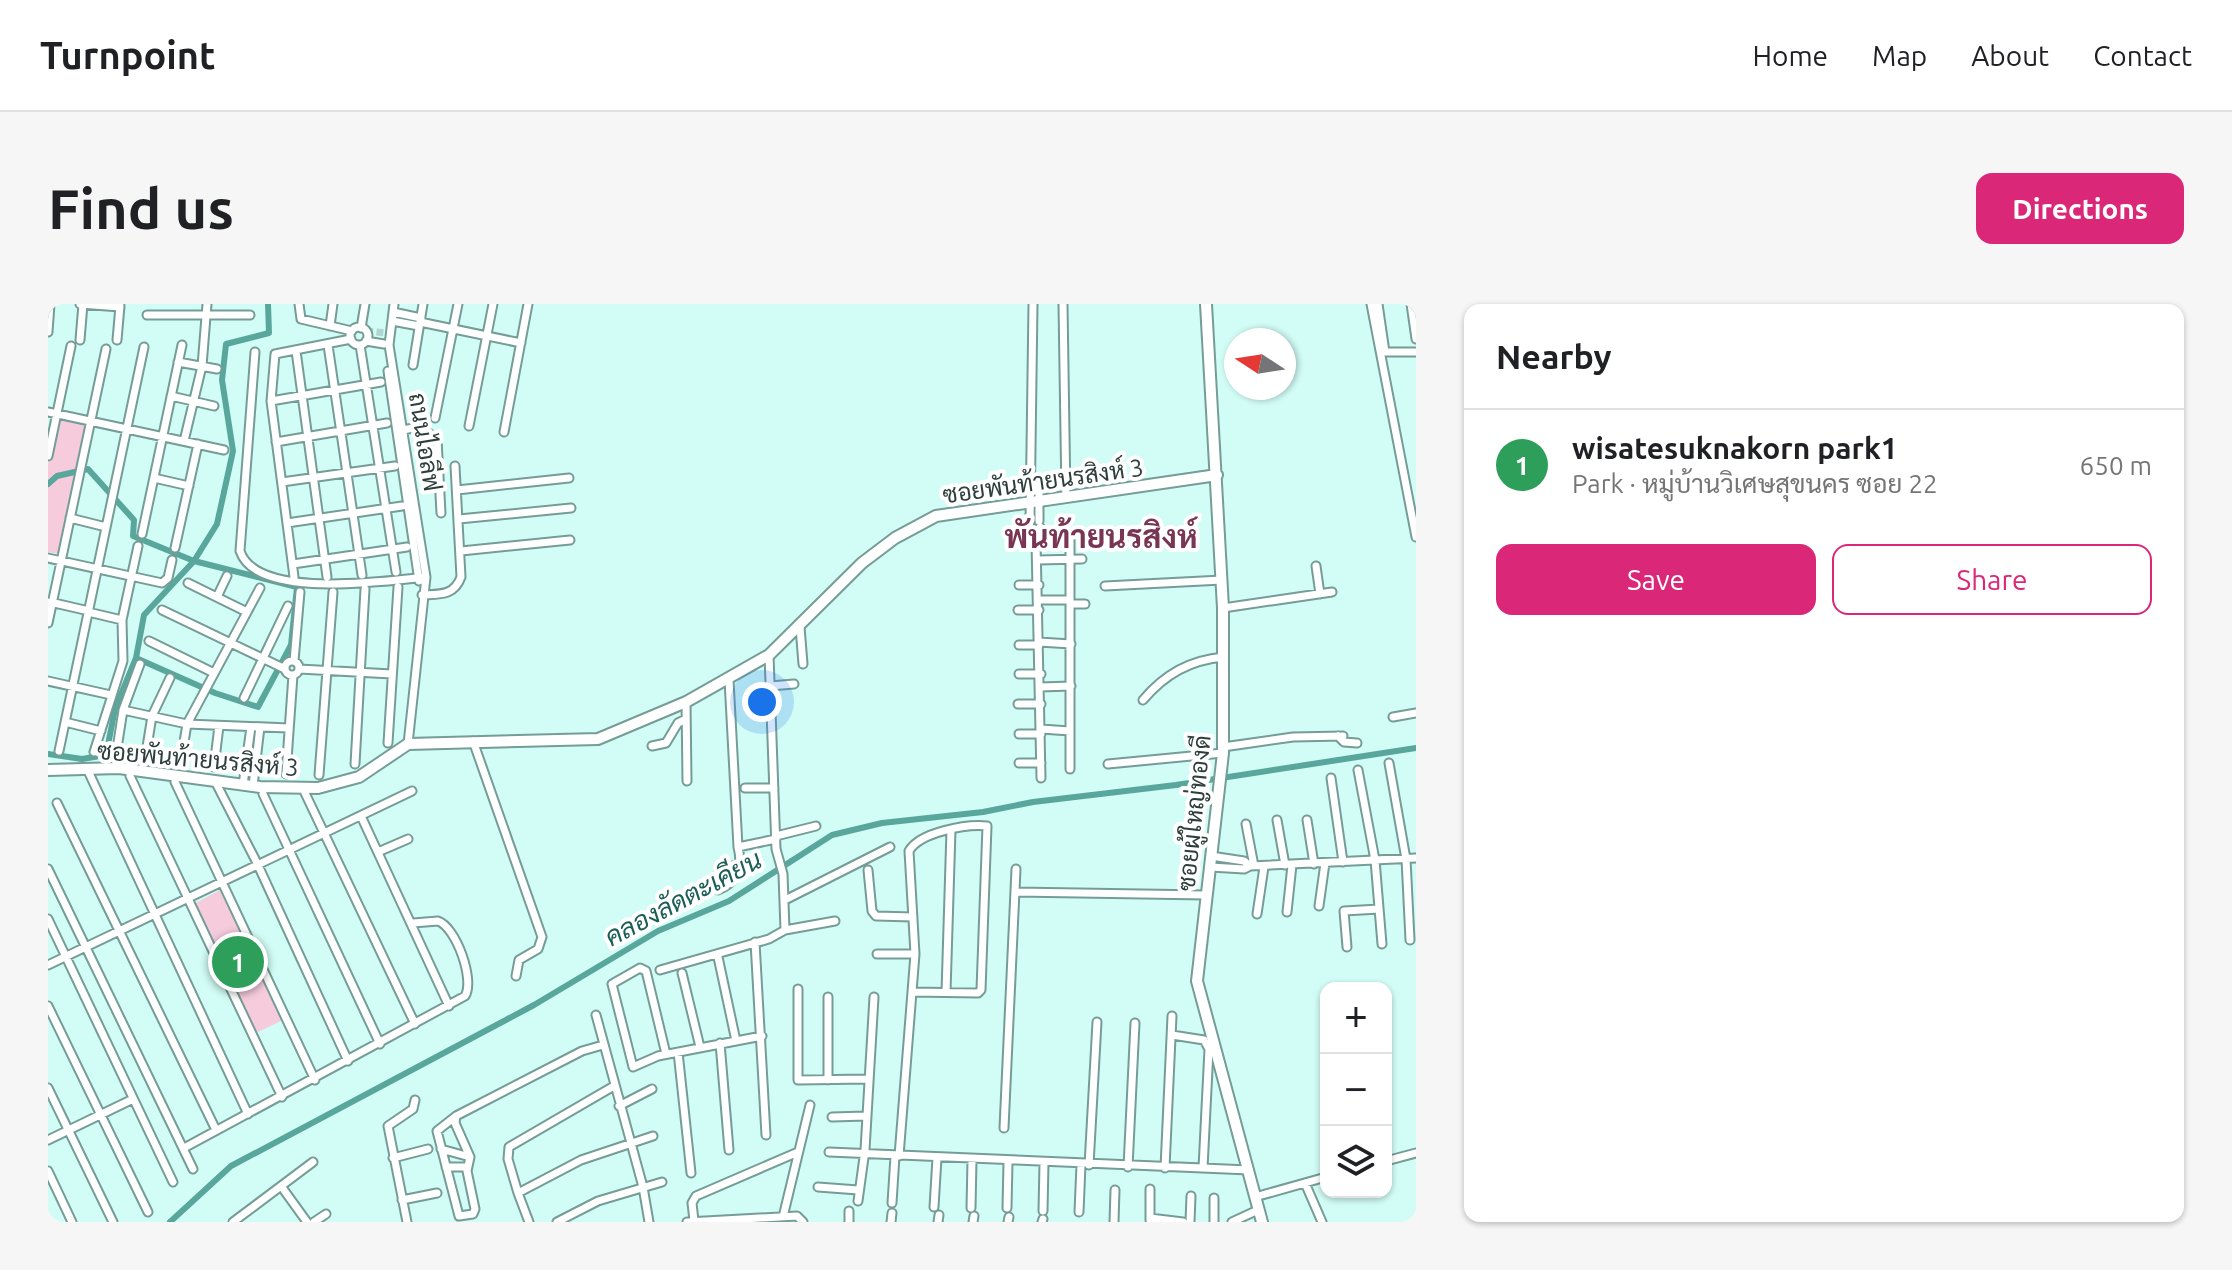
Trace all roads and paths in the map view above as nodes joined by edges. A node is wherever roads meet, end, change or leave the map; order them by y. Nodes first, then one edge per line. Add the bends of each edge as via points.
1 (50, 304) edge
2 (82, 304) edge
3 (207, 304) edge
4 (299, 304) edge
5 (333, 304) edge
6 (365, 304) edge
7 (423, 304) edge
8 (458, 304) edge
9 (493, 304) edge
10 (528, 304) edge
11 (1033, 304) edge
12 (1063, 304) edge
13 (1206, 304) edge
14 (1371, 304) edge
15 (1378, 304) edge
16 (1411, 304) edge
17 (120, 306) edge
18 (392, 310) edge
19 (207, 314) junction
20 (147, 315) dead end
21 (250, 315) dead end
22 (420, 322) junction
23 (330, 326) junction
24 (361, 328) junction
25 (453, 329) junction
26 (48, 332) edge
27 (351, 335) junction
28 (487, 336) junction
29 (1416, 339) edge
30 (80, 340) dead end
31 (117, 340) dead end
32 (363, 343) junction
33 (521, 343) junction
34 (384, 344) junction
35 (182, 345) dead end
36 (328, 345) junction
37 (71, 346) dead end
38 (144, 347) dead end
39 (106, 349) dead end
40 (296, 351) junction
41 (255, 352) dead end
42 (1416, 352) edge
43 (178, 362) junction
44 (413, 365) dead end
45 (202, 366) junction
46 (217, 369) dead end
47 (381, 382) dead end
48 (367, 385) junction
49 (335, 390) junction
50 (171, 396) junction
51 (303, 396) junction
52 (194, 401) junction
53 (271, 401) junction
54 (214, 406) dead end
55 (52, 413) edge
56 (435, 418) dead end
57 (91, 421) junction
58 (387, 423) dead end
59 (374, 425) junction
60 (469, 426) dead end
61 (127, 429) junction
62 (341, 431) junction
63 (504, 432) dead end
64 (407, 434) junction
65 (309, 436) junction
66 (162, 437) junction
67 (184, 441) junction
68 (276, 442) junction
69 (198, 444) junction
70 (224, 450) dead end
71 (48, 456) edge
72 (395, 466) dead end
73 (455, 466) dead end
74 (381, 468) junction
75 (347, 473) junction
76 (1217, 475) junction
77 (154, 478) junction
78 (315, 478) junction
79 (569, 478) dead end
80 (282, 482) junction
81 (189, 486) junction
82 (457, 490) junction
83 (1066, 498) junction
84 (1034, 502) junction
85 (402, 506) dead end
86 (571, 508) dead end
87 (387, 509) junction
88 (441, 513) dead end
89 (354, 514) junction
90 (70, 518) junction
91 (320, 519) junction
92 (459, 519) junction
93 (287, 523) junction
94 (106, 527) junction
95 (142, 534) dead end
96 (1070, 535) dead end
97 (1416, 537) edge
98 (570, 540) dead end
99 (138, 546) dead end
100 (407, 547) dead end
101 (175, 548) dead end
102 (393, 549) junction
103 (461, 551) junction
104 (359, 554) junction
105 (48, 558) edge
106 (1070, 559) junction
107 (1082, 559) dead end
108 (172, 560) dead end
109 (325, 560) junction
110 (1038, 560) junction
111 (61, 561) junction
112 (293, 564) junction
113 (1316, 566) dead end
114 (97, 569) junction
115 (396, 572) dead end
116 (362, 575) dead end
117 (132, 576) junction
118 (227, 576) dead end
119 (294, 577) dead end
120 (327, 577) dead end
121 (422, 577) junction
122 (1222, 580) junction
123 (188, 583) dead end
124 (1019, 585) dead end
125 (1039, 585) junction
126 (1105, 586) dead end
127 (398, 587) dead end
128 (260, 588) dead end
129 (365, 589) dead end
130 (422, 590) junction
131 (300, 592) dead end
132 (333, 592) dead end
133 (1332, 592) dead end
134 (1320, 594) junction
135 (217, 597) junction
136 (1039, 600) junction
137 (50, 602) edge
138 (1070, 602) junction
139 (1085, 604) dead end
140 (288, 606) dead end
141 (1223, 608) junction
142 (162, 610) dead end
143 (1018, 610) dead end
144 (1039, 610) junction
145 (88, 611) junction
146 (247, 612) junction
147 (122, 620) junction
148 (48, 623) edge
149 (800, 627) junction
150 (149, 641) dead end
151 (230, 643) junction
152 (1039, 644) junction
153 (1071, 644) junction
154 (1019, 645) dead end
155 (769, 655) junction
156 (1224, 657) junction
157 (263, 658) junction
158 (140, 664) dead end
159 (803, 664) dead end
160 (295, 668) junction
161 (327, 670) junction
162 (360, 672) junction
163 (214, 673) junction
164 (392, 674) junction
165 (1019, 674) dead end
166 (1041, 674) junction
167 (170, 678) dead end
168 (729, 680) junction
169 (48, 681) edge
170 (794, 684) dead end
171 (72, 686) junction
172 (770, 686) junction
173 (1071, 686) junction
174 (1040, 687) junction
175 (111, 695) junction
176 (244, 698) dead end
177 (1143, 700) dead end
178 (686, 702) junction
179 (1018, 704) dead end
180 (1041, 704) junction
181 (123, 710) junction
182 (1416, 713) edge
183 (152, 716) junction
184 (1393, 717) dead end
185 (686, 719) junction
186 (65, 722) junction
187 (187, 724) junction
188 (219, 726) junction
189 (256, 727) junction
190 (289, 728) junction
191 (101, 731) junction
192 (1041, 731) junction
193 (1070, 731) junction
194 (1019, 734) dead end
195 (473, 741) junction
196 (388, 743) dead end
197 (1357, 743) dead end
198 (408, 744) junction
199 (652, 746) dead end
200 (59, 751) dead end
201 (94, 752) dead end
202 (1223, 752) junction
203 (116, 755) dead end
204 (145, 759) dead end
205 (1019, 763) dead end
206 (1041, 763) junction
207 (1389, 763) dead end
208 (355, 764) dead end
209 (1108, 764) dead end
210 (180, 766) dead end
211 (214, 767) dead end
212 (1070, 769) dead end
213 (48, 770) edge
214 (1358, 770) dead end
215 (89, 773) dead end
216 (286, 774) dead end
217 (319, 775) dead end
218 (130, 776) dead end
219 (1041, 778) dead end
220 (1331, 778) dead end
221 (687, 781) dead end
222 (175, 782) dead end
223 (217, 785) dead end
224 (248, 785) junction
225 (745, 788) dead end
226 (774, 788) junction
227 (412, 791) dead end
228 (305, 793) dead end
229 (263, 794) dead end
230 (57, 803) dead end
231 (361, 816) junction
232 (1277, 820) dead end
233 (1307, 820) dead end
234 (1246, 824) dead end
235 (816, 826) dead end
236 (951, 830) junction
237 (325, 833) junction
238 (776, 837) junction
239 (408, 839) dead end
240 (738, 847) junction
241 (890, 847) dead end
242 (290, 848) junction
243 (378, 852) junction
244 (1416, 858) edge
245 (1406, 859) junction
246 (1375, 860) junction
247 (1210, 862) junction
248 (1343, 862) junction
249 (257, 863) junction
250 (741, 863) junction
251 (1325, 863) junction
252 (1314, 864) junction
253 (1289, 865) junction
254 (1252, 866) junction
255 (1264, 867) junction
256 (48, 869) edge
257 (1016, 869) dead end
258 (868, 870) dead end
259 (719, 871) dead end
260 (223, 880) junction
261 (718, 890) dead end
262 (1015, 892) junction
263 (1206, 895) junction
264 (189, 898) junction
265 (785, 900) junction
266 (1319, 906) dead end
267 (1379, 909) junction
268 (1287, 912) dead end
269 (1257, 914) dead end
270 (153, 916) junction
271 (913, 917) junction
272 (48, 919) edge
273 (835, 921) dead end
274 (413, 923) junction
275 (120, 930) junction
276 (785, 930) junction
277 (1410, 940) dead end
278 (755, 942) junction
279 (1382, 944) dead end
280 (87, 946) junction
281 (1347, 947) dead end
282 (877, 954) dead end
283 (915, 954) junction
284 (67, 956) junction
285 (718, 957) dead end
286 (48, 965) edge
287 (660, 970) dead end
288 (682, 973) dead end
289 (516, 976) dead end
290 (798, 989) dead end
291 (912, 992) junction
292 (946, 992) junction
293 (828, 997) dead end
294 (874, 997) dead end
295 (48, 1006) edge
296 (449, 1006) junction
297 (596, 1015) dead end
298 (1172, 1016) dead end
299 (1097, 1022) dead end
300 (1135, 1023) dead end
301 (415, 1024) junction
302 (1172, 1035) junction
303 (762, 1036) junction
304 (736, 1041) junction
305 (720, 1043) junction
306 (380, 1044) junction
307 (603, 1045) junction
308 (700, 1047) junction
309 (678, 1052) junction
310 (666, 1054) junction
311 (348, 1061) junction
312 (868, 1079) junction
313 (315, 1080) junction
314 (828, 1080) junction
315 (614, 1086) junction
316 (48, 1088) edge
317 (652, 1089) dead end
318 (282, 1097) junction
319 (133, 1099) junction
320 (415, 1100) dead end
321 (810, 1105) dead end
322 (619, 1106) junction
323 (248, 1114) junction
324 (101, 1115) junction
325 (456, 1116) junction
326 (866, 1116) junction
327 (832, 1117) dead end
328 (1004, 1128) dead end
329 (68, 1130) junction
330 (216, 1130) junction
331 (766, 1135) dead end
332 (653, 1136) dead end
333 (48, 1140) edge
334 (632, 1143) junction
335 (184, 1148) junction
336 (428, 1149) dead end
337 (441, 1149) junction
338 (729, 1150) dead end
339 (798, 1152) junction
340 (829, 1152) dead end
341 (1416, 1153) edge
342 (864, 1154) junction
343 (897, 1156) junction
344 (470, 1157) junction
345 (393, 1158) junction
346 (937, 1158) junction
347 (1392, 1159) edge
348 (972, 1160) junction
349 (313, 1162) dead end
350 (1008, 1162) junction
351 (1044, 1163) junction
352 (1085, 1165) junction
353 (446, 1167) junction
354 (467, 1167) junction
355 (1128, 1167) junction
356 (1165, 1168) junction
357 (1203, 1168) junction
358 (193, 1169) dead end
359 (1249, 1170) junction
360 (48, 1171) edge
361 (691, 1173) dead end
362 (1320, 1179) edge
363 (173, 1182) dead end
364 (662, 1182) dead end
365 (1305, 1183) junction
366 (281, 1186) junction
367 (643, 1187) junction
368 (818, 1187) dead end
369 (1150, 1189) dead end
370 (858, 1190) junction
371 (1115, 1190) dead end
372 (437, 1193) dead end
373 (518, 1193) junction
374 (1191, 1196) dead end
375 (1260, 1196) junction
376 (1214, 1198) dead end
377 (402, 1200) junction
378 (858, 1201) dead end
379 (892, 1203) dead end
380 (849, 1211) dead end
381 (148, 1212) dead end
382 (1079, 1212) dead end
383 (892, 1213) dead end
384 (326, 1214) dead end
385 (937, 1215) edge
386 (973, 1215) edge
387 (1252, 1215) edge
388 (1008, 1216) edge
389 (783, 1217) junction
390 (1043, 1217) edge
391 (765, 1219) edge
392 (1150, 1220) edge
393 (690, 1221) edge
394 (719, 1221) edge
395 (72, 1222) edge
396 (113, 1222) edge
397 (233, 1222) edge
398 (307, 1222) edge
399 (314, 1222) edge
400 (407, 1222) edge
401 (529, 1222) edge
402 (557, 1222) edge
403 (649, 1222) edge
404 (803, 1222) edge
405 (849, 1222) edge
406 (891, 1222) edge
407 (1114, 1222) edge
408 (1186, 1222) edge
409 (1214, 1222) edge
410 (1232, 1222) edge
411 (1262, 1222) edge
412 (1322, 1222) edge

1 - 26 street
2 - 17 street
2 - 30 street
3 - 19 street
4 - 23 street via 301,319
5 - 23 street
6 - 24 street
7 - 22 street
8 - 25 street
9 - 28 street
10 - 33 street
11 - 84 street
12 - 83 street
13 - 76 street, ซอยผู้ใหญ่ทองดี
14 - 97 street
15 - 42 street via 1385,352
16 - 29 street
17 - 31 street
18 - 22 street
18 - 34 street, ถนนไอลีฟ
18 - 64 street, ถนนไอลีฟ via 389,345
19 - 20 street
19 - 21 street
19 - 45 street
22 - 25 street
22 - 44 street
23 - 27 street
24 - 27 street
24 - 32 street via 367,333
25 - 28 street
25 - 56 street
27 - 32 street
27 - 36 street
28 - 33 street
28 - 60 street
32 - 34 street
32 - 48 street
33 - 63 street
34 - 121 street, ถนนไอลีฟ
35 - 43 street
36 - 40 street
36 - 49 street
37 - 55 street
38 - 61 street
39 - 57 street
40 - 51 street
40 - 53 street via 275,354
41 - 121 street via 243,559 253,571 296,584
43 - 45 street
43 - 50 street
45 - 46 street
45 - 52 street
47 - 48 street
48 - 49 street
48 - 59 street
49 - 51 street
49 - 62 street
50 - 52 street
50 - 66 street
51 - 53 street
51 - 65 street
52 - 54 street
52 - 67 street
53 - 68 street
55 - 57 street
55 - 71 street
57 - 61 street
57 - 90 street
58 - 59 street
59 - 62 street
59 - 74 street
61 - 66 street
61 - 94 street
62 - 65 street
62 - 75 street
64 - 88 street via 421,429 437,439
64 - 121 street, ถนนไอลีฟ
65 - 68 street
65 - 78 street
66 - 67 street
66 - 77 street
67 - 69 street
68 - 80 street
69 - 70 street
69 - 81 street
72 - 74 street
73 - 82 street
74 - 75 street
74 - 87 street
75 - 78 street
75 - 89 street
76 - 83 street, ซอยพันท้ายนรสิงห์ 3
76 - 122 street, ซอยผู้ใหญ่ทองดี
77 - 81 street
77 - 95 street
78 - 80 street
78 - 91 street
79 - 82 street
80 - 93 street
81 - 101 street
82 - 92 street
83 - 84 street, ซอยพันท้ายนรสิงห์ 3
84 - 110 street
84 - 149 street, ซอยพันท้ายนรสิงห์ 3 via 946,513 914,527 862,563
85 - 87 street
86 - 92 street
87 - 89 street
87 - 102 street
89 - 91 street
89 - 104 street
90 - 94 street
90 - 111 street
91 - 93 street
91 - 109 street
92 - 103 street
93 - 112 street
94 - 114 street
96 - 106 street
98 - 103 street
99 - 117 street
100 - 102 street
102 - 104 street
102 - 115 street
103 - 130 street via 458,585 448,594
104 - 109 street
104 - 116 street
105 - 111 street
106 - 107 street
106 - 110 street
106 - 138 street
108 - 117 street via 166,582
109 - 112 street
109 - 120 street
110 - 125 street
111 - 114 street
111 - 137 street
112 - 119 street
113 - 134 street
114 - 117 street
114 - 145 street
117 - 147 street
118 - 135 street
121 - 130 street, ถนนไอลีฟ
122 - 126 street
122 - 141 street, ซอยผู้ใหญ่ทองดี
123 - 135 street
124 - 125 street
125 - 136 street
127 - 164 street
128 - 146 street
129 - 162 street
130 - 198 street
131 - 160 street
132 - 161 street
133 - 134 street
134 - 141 street
135 - 146 street
136 - 138 street
136 - 144 street
137 - 145 street
137 - 148 street
138 - 139 street
138 - 153 street
140 - 157 street
141 - 156 street, ซอยผู้ใหญ่ทองดี
142 - 151 street
143 - 144 street
144 - 152 street
145 - 147 street
145 - 171 street
146 - 151 street
147 - 175 street via 125,648
149 - 155 street, ซอยพันท้ายนรสิงห์ 3
149 - 159 street
150 - 163 street
151 - 157 street
151 - 163 street
152 - 153 street
152 - 154 street
152 - 166 street
153 - 173 street
155 - 168 street, ซอยพันท้ายนรสิงห์ 3
155 - 172 street
156 - 177 street via 1175,670
156 - 202 street, ซอยผู้ใหญ่ทองดี
157 - 160 street
157 - 176 street
158 - 181 street
160 - 161 street
160 - 190 street
161 - 162 street
161 - 217 street
162 - 164 street
162 - 208 street
163 - 187 street
164 - 196 street
165 - 166 street
166 - 174 street
167 - 183 street
168 - 178 street, ซอยพันท้ายนรสิงห์ 3
168 - 240 street
169 - 171 street
170 - 172 street
171 - 175 street
171 - 186 street
172 - 226 street
173 - 174 street
173 - 193 street
174 - 180 street
175 - 191 street
178 - 185 street
178 - 195 street, ซอยพันท้ายนรสิงห์ 3 via 598,739
179 - 180 street
180 - 192 street
181 - 183 street
181 - 203 street
182 - 184 street
183 - 187 street
183 - 204 street
185 - 199 street via 666,743
185 - 221 street
186 - 191 street
186 - 200 street
187 - 188 street
187 - 210 street
188 - 189 street
188 - 211 street
189 - 190 street
189 - 224 street
190 - 216 street
191 - 201 street
192 - 193 street
192 - 194 street
192 - 206 street
193 - 212 street
195 - 198 street, ซอยพันท้ายนรสิงห์ 3
195 - 289 street via 542,937 538,949 519,960
197 - 202 street via 1344,742 1341,736 1293,737
198 - 224 street, ซอยพันท้ายนรสิงห์ 3 via 369,772 331,787
202 - 209 street
202 - 247 street, ซอยผู้ใหญ่ทองดี
205 - 206 street
206 - 219 street
207 - 245 street
213 - 224 street, ซอยพันท้ายนรสิงห์ 3 via 109,768
214 - 246 street
215 - 270 street
218 - 264 street
220 - 248 street
222 - 260 street
223 - 249 street
225 - 226 street
226 - 238 street
227 - 231 street
228 - 237 street
229 - 242 street
230 - 275 street
231 - 237 street
231 - 243 street
232 - 253 street
233 - 252 street
234 - 254 street
235 - 238 street
236 - 271 street via 911,846
236 - 292 street
236 - 292 street via 987,828 981,990
237 - 242 street
237 - 301 street
238 - 240 street
238 - 265 street
239 - 243 street
240 - 250 street
241 - 265 street
242 - 249 street
242 - 306 street
243 - 274 street
244 - 245 street
245 - 246 street
245 - 277 street
246 - 248 street
246 - 267 street
247 - 254 street via 1244,861
247 - 263 street, ซอยผู้ใหญ่ทองดี
248 - 251 street
249 - 260 street
249 - 311 street
250 - 259 street
250 - 261 street via 733,882
251 - 252 street
251 - 266 street
252 - 253 street
253 - 255 street
253 - 268 street
254 - 255 street
255 - 269 street
256 - 280 street
257 - 262 street
258 - 271 street via 876,916
260 - 264 street
260 - 313 street
262 - 263 street
262 - 328 street
263 - 359 street, ซอยผู้ใหญ่ทองดี via 1197,981
264 - 270 street
264 - 318 street
265 - 276 street
267 - 279 street
267 - 281 street via 1344,911
270 - 275 street
270 - 323 street
271 - 283 street
272 - 284 street
273 - 276 street
274 - 296 street
274 - 296 street via 438,921 450,929 469,985 465,996
275 - 280 street
275 - 330 street
276 - 278 street
278 - 287 street
278 - 303 street
280 - 284 street
280 - 335 street
282 - 283 street
283 - 291 street
284 - 286 street
284 - 319 street
285 - 304 street
288 - 308 street
290 - 314 street via 798,1080
291 - 292 street
291 - 343 street
293 - 314 street
294 - 312 street
295 - 324 street
296 - 301 street
297 - 307 street
298 - 302 street
299 - 352 street
300 - 355 street
301 - 306 street
302 - 356 street
302 - 357 street via 1204,1040 1209,1049
303 - 304 street
303 - 331 street
304 - 305 street
305 - 308 street
305 - 338 street
306 - 311 street
307 - 315 street
307 - 325 street via 572,1055
308 - 309 street
309 - 310 street
309 - 361 street
310 - 310 street via 646,971 640,968 612,984 629,1060 636,1067
311 - 313 street
312 - 314 street
312 - 326 street
313 - 318 street
315 - 322 street
315 - 373 street via 509,1147
316 - 329 street
317 - 322 street
318 - 323 street
319 - 324 street
319 - 363 street
320 - 345 street via 413,1109 388,1126
321 - 339 street
322 - 334 street
323 - 330 street
324 - 329 street
324 - 381 street
325 - 337 street via 438,1130
325 - 344 street
326 - 327 street
326 - 342 street
329 - 333 street
329 - 396 street
330 - 335 street
332 - 334 street
334 - 367 street
334 - 373 street via 581,1160
335 - 358 street
336 - 345 street
337 - 344 street
337 - 353 street
339 - 389 street
339 - 393 street via 696,1196
340 - 342 street
341 - 347 street
342 - 343 street
342 - 370 street
343 - 346 street
343 - 379 street
344 - 354 street
345 - 377 street
346 - 348 street
346 - 385 street
348 - 350 street
348 - 386 street
349 - 366 street
350 - 351 street
350 - 388 street
351 - 352 street
351 - 390 street
352 - 355 street
352 - 382 street
353 - 354 street
353 - 354 street via 459,1216 475,1210
355 - 356 street
356 - 357 street
357 - 359 street
359 - 375 street, ซอยผู้ใหญ่ทองดี
360 - 395 street
362 - 365 street
364 - 367 street
365 - 375 street
365 - 412 street
366 - 397 street
366 - 398 street
367 - 402 street
367 - 403 street
368 - 370 street
369 - 392 street
370 - 378 street
371 - 407 street
372 - 377 street
373 - 401 street
374 - 408 street
375 - 387 street, ซอยผู้ใหญ่ทองดี
376 - 409 street
377 - 400 street
380 - 405 street
383 - 406 street
384 - 399 street
387 - 410 street
387 - 411 street, ซอยผู้ใหญ่ทองดี
389 - 391 street
389 - 404 street via 797,1216
391 - 394 street
392 - 408 street
393 - 394 street

